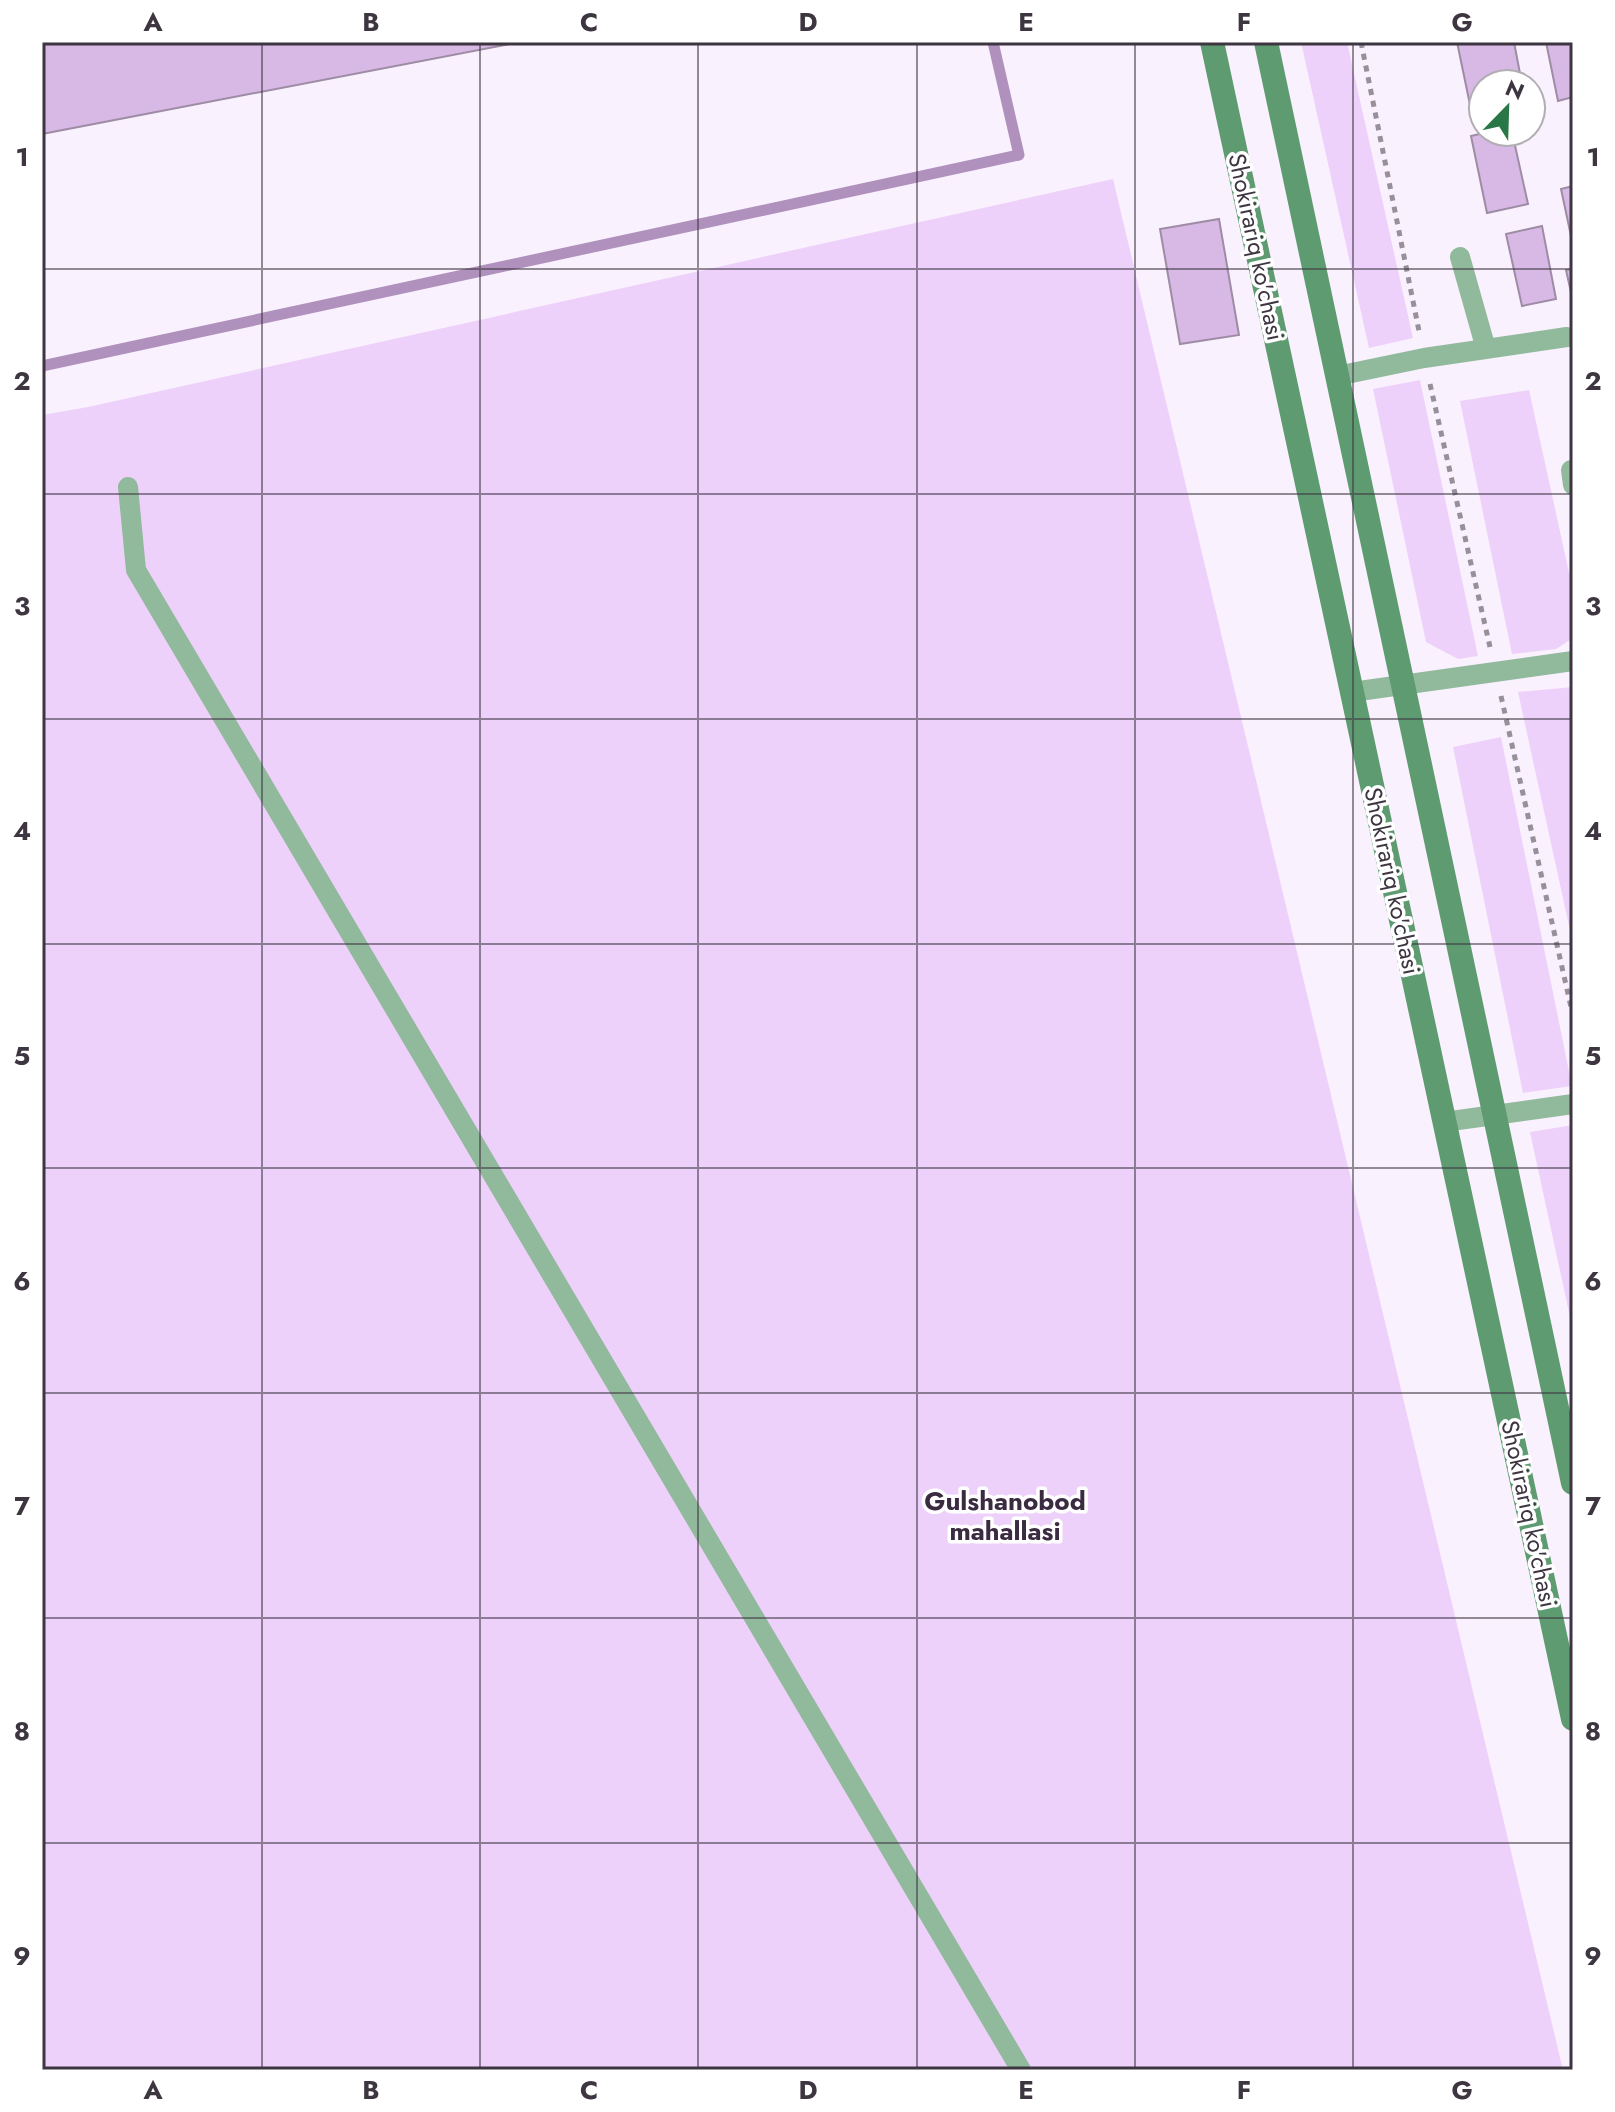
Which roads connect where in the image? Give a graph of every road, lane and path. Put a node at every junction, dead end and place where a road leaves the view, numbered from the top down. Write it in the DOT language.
graph roads {
  1 [pos="1212,42"];
  2 [pos="1266,42"];
  3 [pos="1361,42"];
  4 [pos="1460,257"];
  5 [pos="1567,337"];
  6 [pos="1486,349"];
  7 [pos="1424,358"];
  8 [pos="1337,376"];
  9 [pos="1573,470"];
  10 [pos="1573,485"];
  11 [pos="128,487"];
  12 [pos="1573,661"];
  13 [pos="1495,672"];
  14 [pos="1403,685"];
  15 [pos="1352,692"];
  16 [pos="1573,1016"];
  17 [pos="1573,1104"];
  18 [pos="1494,1114"];
  19 [pos="1444,1122"];
  20 [pos="1573,1483"];
  21 [pos="1573,1719"];
  22 [pos="1021,2070"];
  1 -- 15 [label="main road, Shokirariq ko'chasi"];
  2 -- 8 [label="main road, Shokirariq ko'chasi"];
  3 -- 7 [label="path"];
  4 -- 6 [label="lane"];
  5 -- 6 [label="lane"];
  6 -- 7 [label="lane"];
  7 -- 8 [label="lane"];
  7 -- 13 [label="path"];
  8 -- 14 [label="main road, Shokirariq ko'chasi"];
  9 -- 10 [label="lane"];
  11 -- 22 [label="lane"];
  12 -- 13 [label="lane"];
  13 -- 14 [label="lane"];
  13 -- 16 [label="path"];
  14 -- 15 [label="lane"];
  14 -- 18 [label="main road, Shokirariq ko'chasi"];
  15 -- 19 [label="main road, Shokirariq ko'chasi"];
  17 -- 18 [label="lane"];
  18 -- 19 [label="lane"];
  18 -- 20 [label="main road, Shokirariq ko'chasi"];
  19 -- 21 [label="main road, Shokirariq ko'chasi"];
}
